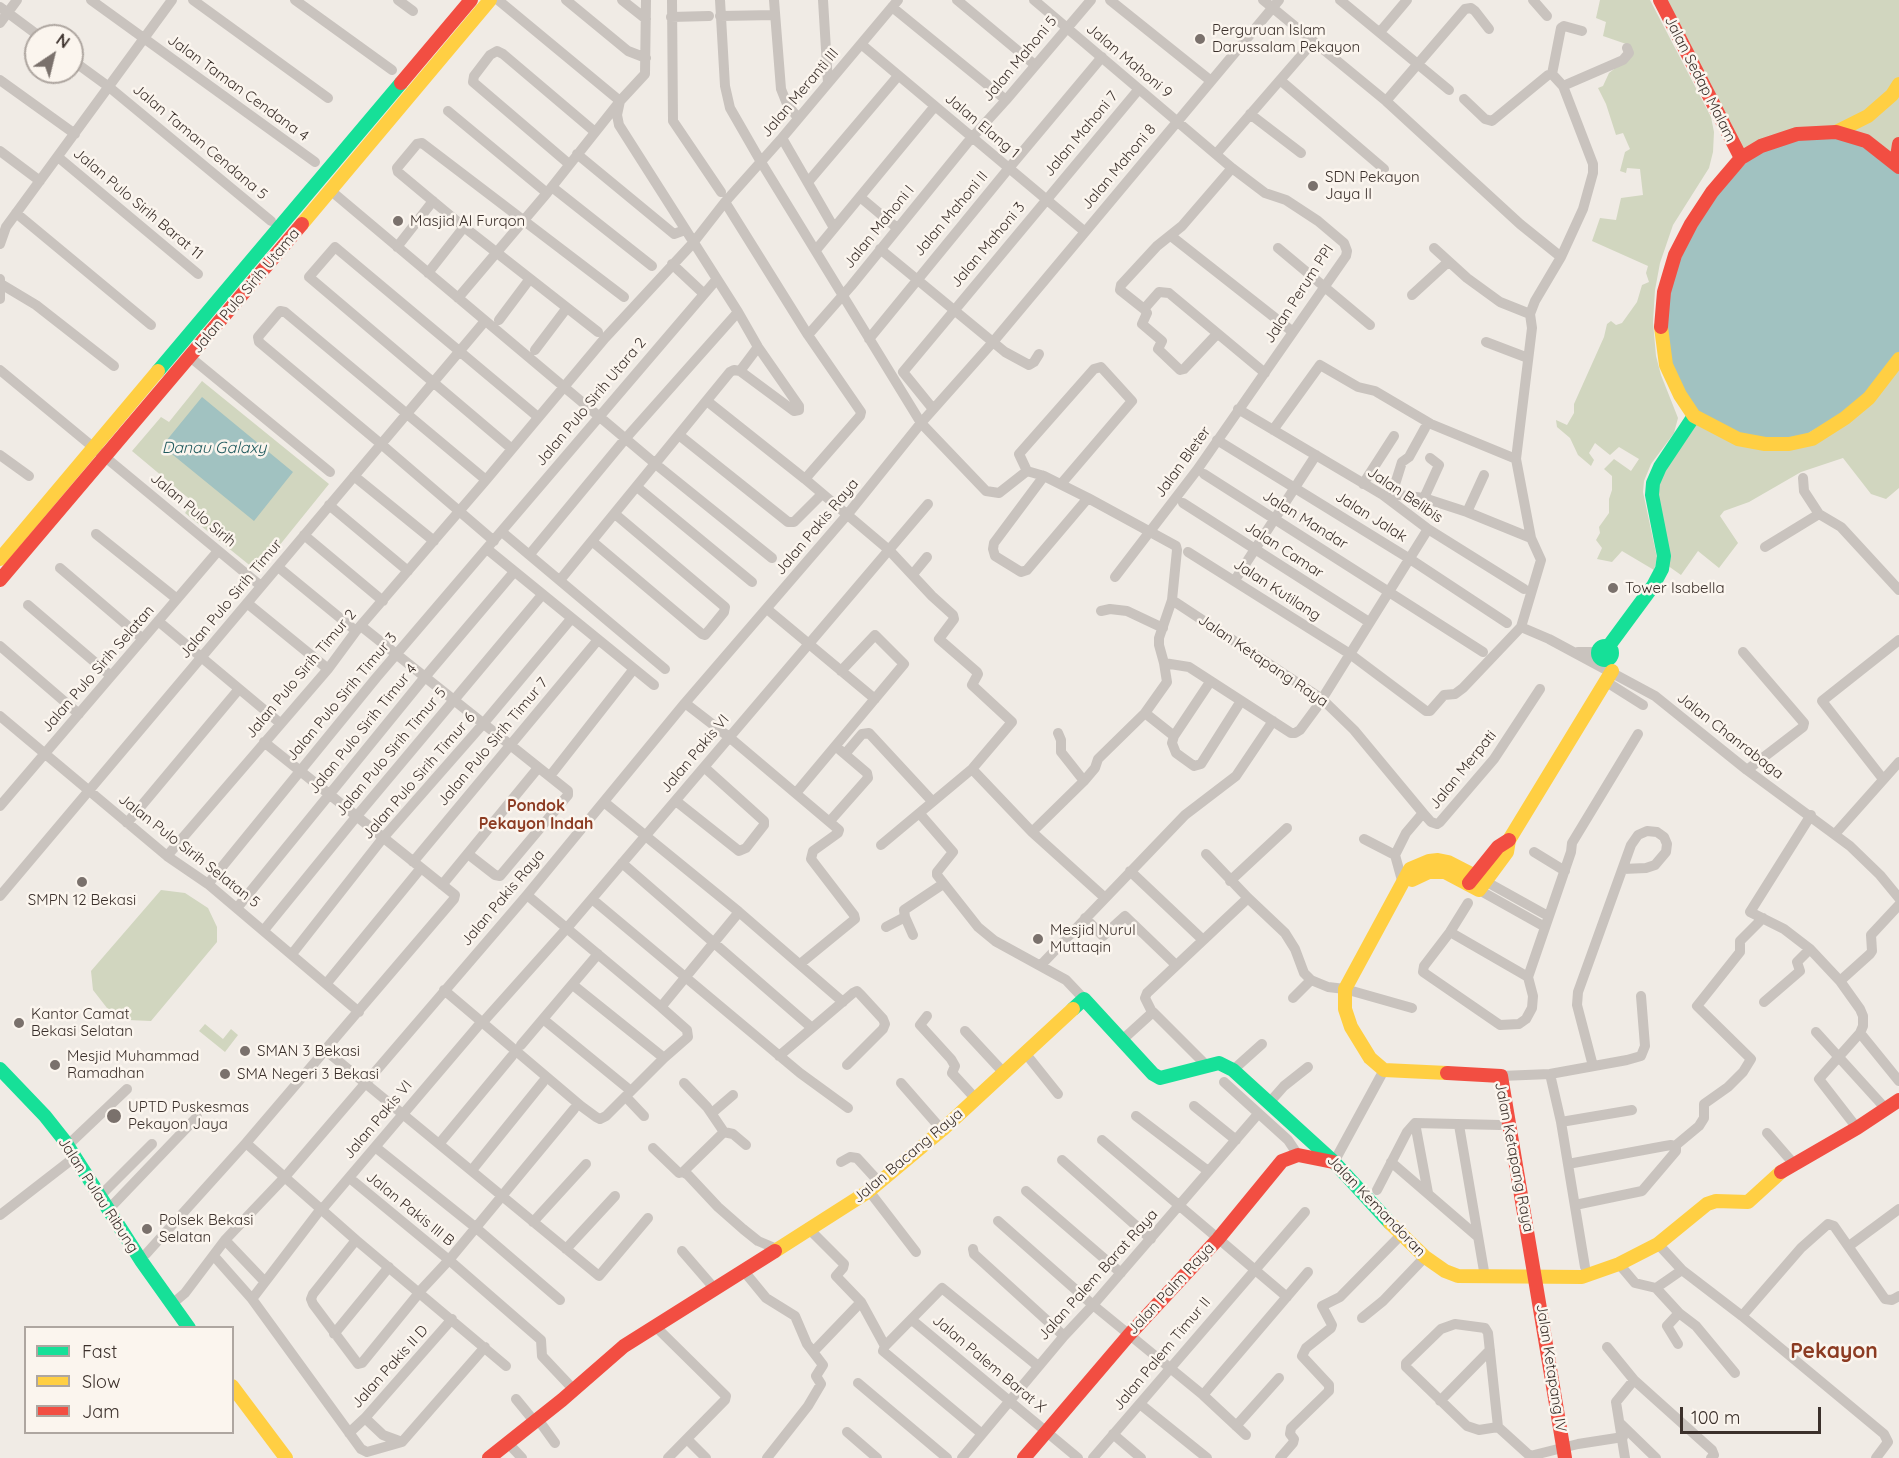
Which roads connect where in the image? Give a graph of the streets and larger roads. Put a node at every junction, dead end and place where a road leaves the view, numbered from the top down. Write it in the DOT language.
graph roads {
  1 [pos="17,0"];
  2 [pos="91,0"];
  3 [pos="172,0"];
  4 [pos="193,0"];
  5 [pos="296,0"];
  6 [pos="398,0"];
  7 [pos="471,0"];
  8 [pos="490,0"];
  9 [pos="498,0"];
  10 [pos="566,0"];
  11 [pos="622,0"];
  12 [pos="646,0"];
  13 [pos="672,0"];
  14 [pos="720,0"];
  15 [pos="774,0"];
  16 [pos="823,0"];
  17 [pos="957,0"];
  18 [pos="1034,0"];
  19 [pos="1091,0"];
  20 [pos="1110,0"];
  21 [pos="1263,0"];
  22 [pos="1407,0"];
  23 [pos="1533,0"];
  24 [pos="1660,0"];
  25 [pos="1343,1"];
  26 [pos="895,4"];
  27 [pos="1276,4"];
  28 [pos="4,10"];
  29 [pos="413,11"];
  30 [pos="775,15"];
  31 [pos="715,16"];
  32 [pos="1547,16"];
  33 [pos="671,17"];
  34 [pos="646,19"];
  35 [pos="463,21"];
  36 [pos="0,23"];
  37 [pos="24,25"];
  38 [pos="1067,27"];
  39 [pos="1490,29"];
  40 [pos="1582,31"];
  41 [pos="1380,32"];
  42 [pos="144,38"];
  43 [pos="1313,42"];
  44 [pos="861,44"];
  45 [pos="1627,48"];
  46 [pos="1102,57"];
  47 [pos="646,58"];
  48 [pos="1419,64"];
  49 [pos="1035,65"];
  50 [pos="84,69"];
  51 [pos="392,70"];
  52 [pos="1552,74"];
  53 [pos="898,76"];
  54 [pos="0,80"];
  55 [pos="1280,80"];
  56 [pos="1211,81"];
  57 [pos="828,83"];
  58 [pos="1899,84"];
  59 [pos="1563,86"];
  60 [pos="109,87"];
  61 [pos="1139,89"];
  62 [pos="1449,90"];
  63 [pos="328,98"];
  64 [pos="1464,99"];
  65 [pos="1006,100"];
  66 [pos="620,101"];
  67 [pos="1386,101"];
  68 [pos="935,106"];
  69 [pos="448,111"];
  70 [pos="1250,114"];
  71 [pos="798,118"];
  72 [pos="1177,122"];
  73 [pos="595,132"];
  74 [pos="1836,132"];
  75 [pos="75,134"];
  76 [pos="973,137"];
  77 [pos="782,138"];
  78 [pos="1899,144"];
  79 [pos="0,151"];
  80 [pos="1301,153"];
  81 [pos="577,154"];
  82 [pos="1216,154"];
  83 [pos="58,157"];
  84 [pos="1741,158"];
  85 [pos="315,162"];
  86 [pos="760,162"];
  87 [pos="569,164"];
  88 [pos="1897,165"];
  89 [pos="1009,168"];
  90 [pos="1232,168"];
  91 [pos="1384,169"];
  92 [pos="40,181"];
  93 [pos="808,182"];
  94 [pos="330,190"];
  95 [pos="549,190"];
  96 [pos="723,197"];
  97 [pos="860,197"];
  98 [pos="1046,199"];
  99 [pos="433,201"];
  100 [pos="16,213"];
  101 [pos="524,220"];
  102 [pos="271,221"];
  103 [pos="3,225"];
  104 [pos="464,227"];
  105 [pos="834,228"];
  106 [pos="897,228"];
  107 [pos="685,230"];
  108 [pos="1084,231"];
  109 [pos="1171,236"];
  110 [pos="693,243"];
  111 [pos="0,244"];
  112 [pos="397,247"];
  113 [pos="1278,248"];
  114 [pos="1434,248"];
  115 [pos="880,249"];
  116 [pos="816,250"];
  117 [pos="495,252"];
  118 [pos="1561,257"];
  119 [pos="1448,262"];
  120 [pos="672,264"];
  121 [pos="652,266"];
  122 [pos="428,273"];
  123 [pos="198,274"];
  124 [pos="717,279"];
  125 [pos="917,279"];
  126 [pos="529,280"];
  127 [pos="1,282"];
  128 [pos="1325,286"];
  129 [pos="703,293"];
  130 [pos="843,294"];
  131 [pos="1412,295"];
  132 [pos="624,297"];
  133 [pos="458,298"];
  134 [pos="0,299"];
  135 [pos="566,309"];
  136 [pos="1144,309"];
  137 [pos="954,310"];
  138 [pos="738,312"];
  139 [pos="1530,314"];
  140 [pos="499,320"];
  141 [pos="485,321"];
  142 [pos="151,325"];
  143 [pos="1370,325"];
  144 [pos="598,332"];
  145 [pos="1293,332"];
  146 [pos="1216,334"];
  147 [pos="808,335"];
  148 [pos="869,339"];
  149 [pos="993,342"];
  150 [pos="1486,342"];
  151 [pos="758,347"];
  152 [pos="535,350"];
  153 [pos="459,351"];
  154 [pos="1039,354"];
  155 [pos="190,357"];
  156 [pos="1528,358"];
  157 [pos="1899,358"];
  158 [pos="114,366"];
  159 [pos="0,370"];
  160 [pos="740,371"];
  161 [pos="1265,374"];
  162 [pos="432,383"];
  163 [pos="563,387"];
  164 [pos="706,401"];
  165 [pos="1238,409"];
  166 [pos="933,410"];
  167 [pos="407,413"];
  168 [pos="598,415"];
  169 [pos="1694,416"];
  170 [pos="538,417"];
  171 [pos="921,423"];
  172 [pos="1425,428"];
  173 [pos="1274,430"];
  174 [pos="679,435"];
  175 [pos="1394,436"];
  176 [pos="626,438"];
  177 [pos="1218,440"];
  178 [pos="381,444"];
  179 [pos="512,449"];
  180 [pos="100,453"];
  181 [pos="0,455"];
  182 [pos="1316,455"];
  183 [pos="1430,458"];
  184 [pos="1516,459"];
  185 [pos="655,464"];
  186 [pos="1027,471"];
  187 [pos="330,472"];
  188 [pos="1204,474"];
  189 [pos="1484,475"];
  190 [pos="29,476"];
  191 [pos="354,476"];
  192 [pos="1044,476"];
  193 [pos="1803,478"];
  194 [pos="805,479"];
  195 [pos="486,480"];
  196 [pos="1060,484"];
  197 [pos="1363,484"];
  198 [pos="637,487"];
  199 [pos="1295,488"];
  200 [pos="822,494"];
  201 [pos="1388,494"];
  202 [pos="1088,498"];
  203 [pos="1424,498"];
  204 [pos="1184,502"];
  205 [pos="928,504"];
  206 [pos="329,505"];
  207 [pos="460,511"];
  208 [pos="1467,513"];
  209 [pos="615,514"];
  210 [pos="1819,514"];
  211 [pos="848,515"];
  212 [pos="1275,519"];
  213 [pos="1428,529"];
  214 [pos="1150,531"];
  215 [pos="502,532"];
  216 [pos="96,534"];
  217 [pos="304,535"];
  218 [pos="1531,537"];
  219 [pos="435,541"];
  220 [pos="592,542"];
  221 [pos="490,545"];
  222 [pos="1765,547"];
  223 [pos="1255,549"];
  224 [pos="889,550"];
  225 [pos="218,551"];
  226 [pos="1183,551"];
  227 [pos="530,554"];
  228 [pos="927,557"];
  229 [pos="772,558"];
  230 [pos="1410,559"];
  231 [pos="0,560"];
  232 [pos="278,567"];
  233 [pos="60,568"];
  234 [pos="408,571"];
  235 [pos="514,572"];
  236 [pos="913,574"];
  237 [pos="1115,577"];
  238 [pos="0,580"];
  239 [pos="560,580"];
  240 [pos="1235,580"];
  241 [pos="752,582"];
  242 [pos="261,586"];
  243 [pos="1524,589"];
  244 [pos="1899,590"];
  245 [pos="1389,591"];
  246 [pos="542,595"];
  247 [pos="177,599"];
  248 [pos="1172,600"];
  249 [pos="383,601"];
  250 [pos="247,603"];
  251 [pos="28,605"];
  252 [pos="767,609"];
  253 [pos="1101,611"];
  254 [pos="571,620"];
  255 [pos="158,621"];
  256 [pos="1369,622"];
  257 [pos="1507,623"];
  258 [pos="1521,627"];
  259 [pos="359,628"];
  260 [pos="1163,628"];
  261 [pos="143,639"];
  262 [pos="1899,640"];
  263 [pos="597,641"];
  264 [pos="809,645"];
  265 [pos="0,646"];
  266 [pos="1483,652"];
  267 [pos="1575,652"];
  268 [pos="1743,652"];
  269 [pos="397,654"];
  270 [pos="1350,654"];
  271 [pos="201,657"];
  272 [pos="1606,662"];
  273 [pos="1164,663"];
  274 [pos="327,669"];
  275 [pos="665,669"];
  276 [pos="633,670"];
  277 [pos="841,671"];
  278 [pos="111,676"];
  279 [pos="425,676"];
  280 [pos="1210,682"];
  281 [pos="654,685"];
  282 [pos="239,689"];
  283 [pos="1540,689"];
  284 [pos="454,699"];
  285 [pos="875,699"];
  286 [pos="1241,701"];
  287 [pos="685,703"];
  288 [pos="1320,703"];
  289 [pos="1643,705"];
  290 [pos="1145,713"];
  291 [pos="79,714"];
  292 [pos="0,716"];
  293 [pos="1273,721"];
  294 [pos="280,723"];
  295 [pos="483,724"];
  296 [pos="1058,733"];
  297 [pos="1638,734"];
  298 [pos="1174,736"];
  299 [pos="729,737"];
  300 [pos="264,742"];
  301 [pos="510,746"];
  302 [pos="834,746"];
  303 [pos="45,753"];
  304 [pos="845,753"];
  305 [pos="1899,762"];
  306 [pos="704,767"];
  307 [pos="538,768"];
  308 [pos="972,769"];
  309 [pos="1747,770"];
  310 [pos="300,771"];
  311 [pos="550,776"];
  312 [pos="1883,779"];
  313 [pos="1084,781"];
  314 [pos="0,786"];
  315 [pos="89,790"];
  316 [pos="796,793"];
  317 [pos="10,794"];
  318 [pos="328,795"];
  319 [pos="676,801"];
  320 [pos="932,801"];
  321 [pos="604,802"];
  322 [pos="0,806"];
  323 [pos="1423,813"];
  324 [pos="920,814"];
  325 [pos="1811,815"];
  326 [pos="356,817"];
  327 [pos="830,821"];
  328 [pos="127,823"];
  329 [pos="1287,828"];
  330 [pos="1032,832"];
  331 [pos="645,834"];
  332 [pos="1835,834"];
  333 [pos="383,838"];
  334 [pos="1364,839"];
  335 [pos="1572,843"];
  336 [pos="881,845"];
  337 [pos="1534,852"];
  338 [pos="468,854"];
  339 [pos="1206,854"];
  340 [pos="1395,855"];
  341 [pos="167,856"];
  342 [pos="622,863"];
  343 [pos="1553,864"];
  344 [pos="417,865"];
  345 [pos="1623,869"];
  346 [pos="1130,871"];
  347 [pos="1565,871"];
  348 [pos="1230,881"];
  349 [pos="1477,882"];
  350 [pos="208,884"];
  351 [pos="943,884"];
  352 [pos="442,885"];
  353 [pos="1403,885"];
  354 [pos="527,895"];
  355 [pos="0,896"];
  356 [pos="1104,897"];
  357 [pos="592,898"];
  358 [pos="1248,898"];
  359 [pos="1899,898"];
  360 [pos="1468,903"];
  361 [pos="1899,905"];
  362 [pos="237,908"];
  363 [pos="739,912"];
  364 [pos="904,917"];
  365 [pos="1085,918"];
  366 [pos="1763,918"];
  367 [pos="1546,922"];
  368 [pos="886,927"];
  369 [pos="567,928"];
  370 [pos="264,930"];
  371 [pos="1450,932"];
  372 [pos="913,935"];
  373 [pos="1203,940"];
  374 [pos="713,944"];
  375 [pos="1810,949"];
  376 [pos="292,954"];
  377 [pos="598,954"];
  378 [pos="800,964"];
  379 [pos="1176,965"];
  380 [pos="1040,966"];
  381 [pos="686,977"];
  382 [pos="1528,977"];
  383 [pos="1311,980"];
  384 [pos="1840,981"];
  385 [pos="326,984"];
  386 [pos="573,985"];
  387 [pos="1345,989"];
  388 [pos="444,990"];
  389 [pos="1641,996"];
  390 [pos="1293,998"];
  391 [pos="1084,999"];
  392 [pos="843,1002"];
  393 [pos="1764,1002"];
  394 [pos="661,1007"];
  395 [pos="1412,1008"];
  396 [pos="359,1012"];
  397 [pos="1152,1012"];
  398 [pos="927,1016"];
  399 [pos="543,1019"];
  400 [pos="480,1024"];
  401 [pos="812,1028"];
  402 [pos="965,1031"];
  403 [pos="1816,1032"];
  404 [pos="1860,1033"];
  405 [pos="1121,1041"];
  406 [pos="1262,1044"];
  407 [pos="521,1045"];
  408 [pos="322,1054"];
  409 [pos="1026,1054"];
  410 [pos="512,1056"];
  411 [pos="779,1056"];
  412 [pos="1839,1056"];
  413 [pos="664,1058"];
  414 [pos="847,1065"];
  415 [pos="1207,1066"];
  416 [pos="1593,1066"];
  417 [pos="1308,1067"];
  418 [pos="0,1069"];
  419 [pos="1233,1070"];
  420 [pos="1383,1070"];
  421 [pos="1004,1073"];
  422 [pos="1550,1074"];
  423 [pos="1501,1076"];
  424 [pos="1899,1081"];
  425 [pos="365,1082"];
  426 [pos="543,1082"];
  427 [pos="1224,1082"];
  428 [pos="684,1083"];
  429 [pos="901,1083"];
  430 [pos="127,1089"];
  431 [pos="628,1094"];
  432 [pos="1058,1094"];
  433 [pos="733,1095"];
  434 [pos="975,1098"];
  435 [pos="1899,1100"];
  436 [pos="1269,1103"];
  437 [pos="1194,1106"];
  438 [pos="848,1108"];
  439 [pos="1885,1108"];
  440 [pos="574,1109"];
  441 [pos="1632,1110"];
  442 [pos="712,1113"];
  443 [pos="402,1114"];
  444 [pos="1258,1114"];
  445 [pos="644,1116"];
  446 [pos="1136,1116"];
  447 [pos="197,1117"];
  448 [pos="1561,1122"];
  449 [pos="1415,1123"];
  450 [pos="1459,1125"];
  451 [pos="1500,1125"];
  452 [pos="1857,1128"];
  453 [pos="942,1130"];
  454 [pos="724,1132"];
  455 [pos="1767,1133"];
  456 [pos="1102,1140"];
  457 [pos="1236,1140"];
  458 [pos="246,1143"];
  459 [pos="152,1144"];
  460 [pos="439,1144"];
  461 [pos="746,1145"];
  462 [pos="1675,1146"];
  463 [pos="653,1149"];
  464 [pos="380,1150"];
  465 [pos="71,1151"];
  466 [pos="1298,1155"];
  467 [pos="1062,1160"];
  468 [pos="841,1162"];
  469 [pos="1334,1162"];
  470 [pos="1391,1162"];
  471 [pos="585,1164"];
  472 [pos="1568,1164"];
  473 [pos="1794,1164"];
  474 [pos="472,1170"];
  475 [pos="1208,1171"];
  476 [pos="683,1172"];
  477 [pos="284,1178"];
  478 [pos="352,1180"];
  479 [pos="874,1187"];
  480 [pos="1377,1190"];
  481 [pos="1026,1191"];
  482 [pos="1428,1192"];
  483 [pos="502,1195"];
  484 [pos="615,1196"];
  485 [pos="99,1197"];
  486 [pos="1575,1205"];
  487 [pos="1179,1206"];
  488 [pos="322,1209"];
  489 [pos="1899,1209"];
  490 [pos="108,1210"];
  491 [pos="1305,1212"];
  492 [pos="0,1215"];
  493 [pos="648,1218"];
  494 [pos="998,1221"];
  495 [pos="533,1222"];
  496 [pos="475,1227"];
  497 [pos="808,1228"];
  498 [pos="1401,1235"];
  499 [pos="1478,1237"];
  500 [pos="1151,1239"];
  501 [pos="1218,1239"];
  502 [pos="225,1240"];
  503 [pos="356,1240"];
  504 [pos="1658,1244"];
  505 [pos="1849,1246"];
  506 [pos="566,1249"];
  507 [pos="777,1249"];
  508 [pos="973,1249"];
  509 [pos="682,1251"];
  510 [pos="916,1252"];
  511 [pos="146,1254"];
  512 [pos="214,1256"];
  513 [pos="1425,1257"];
  514 [pos="449,1260"];
  515 [pos="1619,1264"];
  516 [pos="389,1267"];
  517 [pos="1585,1267"];
  518 [pos="743,1270"];
  519 [pos="1254,1270"];
  520 [pos="1682,1270"];
  521 [pos="1308,1272"];
  522 [pos="1121,1273"];
  523 [pos="1485,1277"];
  524 [pos="1536,1278"];
  525 [pos="265,1282"];
  526 [pos="714,1288"];
  527 [pos="1656,1288"];
  528 [pos="421,1291"];
  529 [pos="1899,1296"];
  530 [pos="1287,1298"];
  531 [pos="252,1299"];
  532 [pos="560,1300"];
  533 [pos="861,1302"];
  534 [pos="172,1304"];
  535 [pos="1094,1305"];
  536 [pos="1678,1313"];
  537 [pos="1743,1316"];
  538 [pos="1362,1318"];
  539 [pos="452,1319"];
  540 [pos="912,1320"];
  541 [pos="188,1326"];
  542 [pos="655,1326"];
  543 [pos="334,1334"];
  544 [pos="1129,1335"];
  545 [pos="1064,1336"];
  546 [pos="1678,1344"];
  547 [pos="885,1346"];
  548 [pos="485,1347"];
  549 [pos="1607,1347"];
  550 [pos="1490,1350"];
  551 [pos="813,1352"];
  552 [pos="506,1366"];
  553 [pos="1038,1366"];
  554 [pos="1169,1368"];
  555 [pos="1736,1373"];
  556 [pos="1279,1378"];
  557 [pos="1634,1380"];
  558 [pos="858,1383"];
  559 [pos="234,1389"];
  560 [pos="574,1390"];
  561 [pos="1203,1395"];
  562 [pos="516,1399"];
  563 [pos="1008,1401"];
  564 [pos="1440,1401"];
  565 [pos="1140,1404"];
  566 [pos="365,1418"];
  567 [pos="535,1420"];
  568 [pos="1621,1424"];
  569 [pos="1236,1426"];
  570 [pos="1498,1427"];
  571 [pos="847,1432"];
  572 [pos="1045,1432"];
  573 [pos="349,1433"];
  574 [pos="982,1434"];
  575 [pos="1113,1434"];
  576 [pos="1246,1435"];
  577 [pos="1623,1437"];
  578 [pos="687,1439"];
  579 [pos="402,1442"];
  580 [pos="507,1442"];
  581 [pos="555,1443"];
  582 [pos="1564,1453"];
  583 [pos="1531,1457"];
  584 [pos="286,1458"];
  585 [pos="489,1458"];
  586 [pos="522,1458"];
  587 [pos="668,1458"];
  588 [pos="706,1458"];
  589 [pos="767,1458"];
  590 [pos="877,1458"];
  591 [pos="947,1458"];
  592 [pos="962,1458"];
  593 [pos="1024,1458"];
  594 [pos="1078,1458"];
  595 [pos="1093,1458"];
  596 [pos="1141,1458"];
  597 [pos="1207,1458"];
  598 [pos="1280,1458"];
  599 [pos="1625,1458"];
  600 [pos="1656,1458"];
  601 [pos="1711,1458"];
  602 [pos="1876,1458"];
  1 -- 28 [label="street"];
  2 -- 42 [label="street, Jalan Taman Cendana 4"];
  3 -- 42 [label="street"];
  4 -- 63 [label="street"];
  5 -- 51 [label="street"];
  6 -- 29 [label="street"];
  7 -- 35 [label="street, Jalan Pulo Sirih Utama"];
  8 -- 35 [label="street, Jalan Pulo Sirih Utama"];
  9 -- 66 [label="street"];
  10 -- 47 [label="street"];
  11 -- 34 [label="street"];
  12 -- 34 [label="street"];
  13 -- 33 [label="street"];
  14 -- 31 [label="street"];
  15 -- 30 [label="street"];
  16 -- 57 [label="street"];
  17 -- 49 [label="street"];
  18 -- 38 [label="street, Jalan Mahoni 9"];
  19 -- 38 [label="street, Jalan Mahoni 5"];
  20 -- 56 [label="street"];
  21 -- 27 [label="street"];
  22 -- 41 [label="street"];
  23 -- 32 [label="street"];
  24 -- 84 [label="street, Jalan Sedap Malam"];
  25 -- 41 [label="street"];
  26 -- 44 [label="street, Jalan Meranti III"];
  26 -- 65 [label="street"];
  27 -- 43 [label="street"];
  27 -- 56 [label="street, Jalan Mahoni 8"];
  28 -- 36 [label="street"];
  28 -- 37 [label="street"];
  30 -- 31 [label="street"];
  30 -- 71 [label="street"];
  31 -- 33 [label="street"];
  31 -- 86 [label="street"];
  33 -- 96 [label="street"];
  34 -- 47 [label="street"];
  35 -- 94 [label="street, Jalan Pulo Sirih Utama"];
  35 -- 180 [label="street, Jalan Pulo Sirih Utama"];
  38 -- 46 [label="street, Jalan Mahoni 9"];
  38 -- 49 [label="street, Jalan Mahoni 5"];
  39 -- 48 [label="street"];
  40 -- 52 [label="street"];
  41 -- 48 [label="street"];
  42 -- 60 [label="street"];
  42 -- 85 [label="street, Jalan Taman Cendana 4"];
  43 -- 55 [label="street"];
  43 -- 67 [label="street"];
  44 -- 53 [label="street, Jalan Elang 1"];
  44 -- 57 [label="street, Jalan Meranti III"];
  45 -- 59 [label="street"];
  46 -- 61 [label="street, Jalan Mahoni 9"];
  46 -- 89 [label="street, Jalan Mahoni II"];
  47 -- 66 [label="street"];
  48 -- 62 [label="street"];
  48 -- 67 [label="street"];
  49 -- 65 [label="street, Jalan Mahoni 5"];
  50 -- 60 [label="street, Jalan Taman Cendana 5"];
  52 -- 59 [label="street"];
  52 -- 64 [label="street"];
  53 -- 68 [label="street, Jalan Elang 1"];
  53 -- 93 [label="street"];
  54 -- 75 [label="street"];
  55 -- 70 [label="street"];
  55 -- 91 [label="street"];
  56 -- 72 [label="street, Jalan Mahoni 8"];
  57 -- 71 [label="street, Jalan Meranti III"];
  58 -- 74 [label="street"];
  59 -- 118 [label="street"];
  60 -- 75 [label="street"];
  60 -- 102 [label="street, Jalan Taman Cendana 5"];
  61 -- 72 [label="street, Jalan Mahoni 9"];
  61 -- 98 [label="street, Jalan Mahoni 7"];
  65 -- 76 [label="street, Jalan Mahoni 5"];
  66 -- 73 [label="street"];
  66 -- 107 [label="street"];
  67 -- 118 [label="street"];
  68 -- 76 [label="street, Jalan Elang 1"];
  68 -- 97 [label="street"];
  69 -- 95 [label="street"];
  70 -- 80 [label="street"];
  70 -- 82 [label="street"];
  71 -- 77 [label="street, Jalan Meranti III"];
  72 -- 82 [label="street, Jalan Mahoni 9"];
  72 -- 108 [label="street, Jalan Mahoni 8"];
  73 -- 81 [label="street"];
  73 -- 87 [label="street"];
  74 -- 84 [label="street"];
  74 -- 88 [label="street"];
  75 -- 83 [label="street"];
  76 -- 89 [label="street, Jalan Elang 1"];
  76 -- 106 [label="street, Jalan Mahoni I"];
  77 -- 86 [label="street, Jalan Meranti III"];
  77 -- 93 [label="street"];
  78 -- 88 [label="street"];
  79 -- 92 [label="street"];
  81 -- 87 [label="street"];
  81 -- 107 [label="street"];
  82 -- 90 [label="street, Jalan Perum PPI"];
  83 -- 92 [label="street"];
  83 -- 123 [label="street, Jalan Pulo Sirih Barat 11"];
  84 -- 169 [label="street"];
  86 -- 96 [label="street, Jalan Meranti III"];
  86 -- 116 [label="street"];
  87 -- 95 [label="street"];
  89 -- 98 [label="street, Jalan Elang 1"];
  89 -- 125 [label="street, Jalan Mahoni II"];
  90 -- 109 [label="street"];
  90 -- 128 [label="street, Jalan Perum PPI"];
  92 -- 100 [label="street"];
  93 -- 105 [label="street"];
  94 -- 112 [label="street"];
  94 -- 155 [label="street, Jalan Pulo Sirih Utama"];
  95 -- 101 [label="street"];
  95 -- 121 [label="street"];
  96 -- 110 [label="street, Jalan Meranti III"];
  96 -- 147 [label="street"];
  97 -- 105 [label="street"];
  97 -- 106 [label="street"];
  98 -- 108 [label="street, Jalan Elang 1"];
  98 -- 137 [label="street, Jalan Mahoni 3"];
  99 -- 101 [label="street"];
  99 -- 104 [label="street"];
  99 -- 112 [label="street"];
  100 -- 103 [label="street"];
  100 -- 142 [label="street"];
  101 -- 117 [label="street"];
  101 -- 132 [label="street"];
  103 -- 111 [label="street"];
  104 -- 117 [label="street"];
  104 -- 122 [label="street"];
  105 -- 116 [label="street"];
  106 -- 115 [label="street, Jalan Mahoni I"];
  107 -- 110 [label="street"];
  108 -- 149 [label="street, Jalan Mahoni 8"];
  109 -- 136 [label="street"];
  109 -- 145 [label="street"];
  110 -- 120 [label="street, Jalan Meranti III"];
  110 -- 124 [label="street"];
  112 -- 122 [label="street"];
  113 -- 128 [label="street"];
  114 -- 119 [label="street"];
  115 -- 125 [label="street"];
  115 -- 130 [label="street, Jalan Mahoni I"];
  116 -- 130 [label="street"];
  117 -- 126 [label="street"];
  117 -- 133 [label="street"];
  118 -- 139 [label="street"];
  119 -- 131 [label="street"];
  119 -- 139 [label="street"];
  120 -- 129 [label="street"];
  120 -- 163 [label="street, Jalan Meranti III"];
  122 -- 133 [label="street"];
  124 -- 129 [label="street, Jalan Pulo Sirih Utara 2"];
  124 -- 138 [label="street"];
  125 -- 137 [label="street"];
  125 -- 148 [label="street, Jalan Mahoni II"];
  126 -- 135 [label="street"];
  126 -- 140 [label="street"];
  127 -- 134 [label="street"];
  127 -- 158 [label="street"];
  128 -- 143 [label="street"];
  128 -- 145 [label="street, Jalan Perum PPI"];
  129 -- 168 [label="street, Jalan Pulo Sirih Utara 2"];
  130 -- 147 [label="street, Jalan Mahoni I"];
  130 -- 148 [label="street"];
  133 -- 141 [label="street"];
  135 -- 144 [label="street"];
  135 -- 152 [label="street"];
  136 -- 146 [label="street"];
  136 -- 146 [label="street"];
  137 -- 149 [label="street"];
  137 -- 166 [label="street, Jalan Mahoni 3"];
  138 -- 151 [label="street"];
  138 -- 176 [label="street"];
  139 -- 156 [label="street"];
  141 -- 153 [label="street, Jalan Pulo Sirih Timur"];
  141 -- 163 [label="street"];
  145 -- 161 [label="street, Jalan Perum PPI"];
  146 -- 161 [label="street"];
  147 -- 194 [label="street"];
  148 -- 171 [label="street"];
  149 -- 154 [label="street"];
  149 -- 166 [label="street, Jalan Pakis Raya"];
  150 -- 156 [label="street"];
  151 -- 160 [label="street"];
  151 -- 160 [label="street"];
  153 -- 162 [label="street, Jalan Pulo Sirih Timur"];
  153 -- 162 [label="street"];
  153 -- 170 [label="street"];
  155 -- 180 [label="street, Jalan Pulo Sirih Utama"];
  155 -- 187 [label="street"];
  156 -- 184 [label="street"];
  157 -- 169 [label="street"];
  159 -- 180 [label="street, Jalan Pulo Sirih"];
  160 -- 164 [label="street"];
  161 -- 165 [label="street, Jalan Perum PPI"];
  162 -- 167 [label="street, Jalan Pulo Sirih Timur"];
  162 -- 179 [label="street"];
  163 -- 168 [label="street"];
  163 -- 170 [label="street, Jalan Pulo Sirih Timur 2"];
  164 -- 174 [label="street"];
  164 -- 194 [label="street"];
  165 -- 173 [label="street, Jalan Belibis"];
  165 -- 177 [label="street, Jalan Bleter"];
  166 -- 171 [label="street, Jalan Pakis Raya"];
  167 -- 178 [label="street, Jalan Pulo Sirih Timur"];
  167 -- 178 [label="street"];
  167 -- 195 [label="street"];
  168 -- 176 [label="street"];
  168 -- 215 [label="street, Jalan Pulo Sirih Utara 2"];
  169 -- 272 [label="street"];
  170 -- 179 [label="street, Jalan Pulo Sirih Timur 2"];
  171 -- 186 [label="street"];
  171 -- 211 [label="street, Jalan Pakis Raya"];
  172 -- 201 [label="street"];
  173 -- 182 [label="street, Jalan Belibis"];
  173 -- 184 [label="street"];
  174 -- 185 [label="street"];
  174 -- 200 [label="street"];
  175 -- 197 [label="street"];
  176 -- 185 [label="street"];
  176 -- 227 [label="street"];
  177 -- 199 [label="street, Jalan Jalak"];
  177 -- 214 [label="street, Jalan Bleter"];
  178 -- 191 [label="street, Jalan Pulo Sirih Timur"];
  178 -- 207 [label="street"];
  179 -- 195 [label="street, Jalan Pulo Sirih Timur 2"];
  180 -- 225 [label="street, Jalan Pulo Sirih"];
  180 -- 231 [label="street, Jalan Pulo Sirih Utama"];
  180 -- 238 [label="street, Jalan Pulo Sirih Utama"];
  181 -- 190 [label="street"];
  182 -- 197 [label="street, Jalan Belibis"];
  182 -- 199 [label="street"];
  183 -- 203 [label="street"];
  184 -- 218 [label="street"];
  185 -- 198 [label="street"];
  185 -- 229 [label="street"];
  186 -- 192 [label="street"];
  186 -- 196 [label="street"];
  188 -- 212 [label="street, Jalan Mandar"];
  189 -- 208 [label="street"];
  191 -- 206 [label="street, Jalan Pulo Sirih Timur"];
  191 -- 219 [label="street"];
  192 -- 196 [label="street"];
  192 -- 202 [label="street"];
  193 -- 210 [label="street"];
  194 -- 200 [label="street"];
  195 -- 207 [label="street, Jalan Pulo Sirih Timur 2"];
  196 -- 202 [label="street, Jalan Kutilang"];
  197 -- 201 [label="street, Jalan Belibis"];
  198 -- 209 [label="street"];
  198 -- 241 [label="street"];
  199 -- 212 [label="street"];
  199 -- 230 [label="street, Jalan Jalak"];
  200 -- 211 [label="street"];
  201 -- 203 [label="street"];
  201 -- 213 [label="street, Jalan Belibis"];
  202 -- 214 [label="street, Jalan Kutilang"];
  203 -- 208 [label="street"];
  204 -- 223 [label="street, Jalan Camar"];
  205 -- 224 [label="street, Jalan Pakis VI"];
  206 -- 217 [label="street, Jalan Pulo Sirih Timur"];
  206 -- 234 [label="street"];
  207 -- 219 [label="street, Jalan Pulo Sirih Timur 2"];
  207 -- 221 [label="street"];
  208 -- 218 [label="street"];
  209 -- 220 [label="street"];
  209 -- 220 [label="street"];
  210 -- 222 [label="street"];
  210 -- 244 [label="street"];
  211 -- 224 [label="street"];
  211 -- 252 [label="street, Jalan Pakis Raya"];
  212 -- 223 [label="street"];
  212 -- 245 [label="street, Jalan Mandar"];
  213 -- 230 [label="street"];
  213 -- 243 [label="street, Jalan Belibis"];
  214 -- 226 [label="street, Jalan Kutilang"];
  214 -- 237 [label="street, Jalan Bleter"];
  215 -- 221 [label="street, Jalan Pulo Sirih Timur 3"];
  215 -- 227 [label="street"];
  216 -- 247 [label="street"];
  217 -- 232 [label="street, Jalan Pulo Sirih Timur"];
  217 -- 249 [label="street"];
  218 -- 258 [label="street"];
  219 -- 234 [label="street, Jalan Pulo Sirih Timur 2"];
  220 -- 239 [label="street"];
  221 -- 235 [label="street"];
  221 -- 269 [label="street, Jalan Pulo Sirih Timur 3"];
  223 -- 240 [label="street"];
  223 -- 256 [label="street, Jalan Camar"];
  224 -- 236 [label="street"];
  224 -- 264 [label="street, Jalan Pakis VI"];
  225 -- 242 [label="street, Jalan Pulo Sirih"];
  225 -- 247 [label="street, Jalan Pulo Sirih Selatan"];
  226 -- 240 [label="street, Jalan Kutilang"];
  226 -- 248 [label="street"];
  227 -- 239 [label="street"];
  228 -- 236 [label="street"];
  230 -- 245 [label="street"];
  230 -- 257 [label="street, Jalan Jalak"];
  232 -- 242 [label="street, Jalan Pulo Sirih Timur"];
  232 -- 259 [label="street"];
  233 -- 261 [label="street"];
  234 -- 249 [label="street, Jalan Pulo Sirih Timur 2"];
  235 -- 246 [label="street"];
  235 -- 279 [label="street, Jalan Pulo Sirih Timur 4"];
  236 -- 308 [label="street"];
  239 -- 275 [label="street"];
  240 -- 270 [label="street, Jalan Kutilang"];
  242 -- 250 [label="street, Jalan Pulo Sirih Timur"];
  245 -- 256 [label="street"];
  245 -- 266 [label="street, Jalan Mandar"];
  246 -- 254 [label="street"];
  246 -- 284 [label="street, Jalan Pulo Sirih Timur 5"];
  247 -- 255 [label="street, Jalan Pulo Sirih Selatan"];
  248 -- 260 [label="street"];
  248 -- 288 [label="street, Jalan Ketapang Raya"];
  249 -- 259 [label="street, Jalan Pulo Sirih Timur 2"];
  250 -- 271 [label="street, Jalan Pulo Sirih Timur"];
  250 -- 274 [label="street"];
  251 -- 278 [label="street"];
  252 -- 264 [label="street"];
  252 -- 287 [label="street, Jalan Pakis Raya"];
  253 -- 260 [label="street"];
  254 -- 263 [label="street"];
  254 -- 295 [label="street, Jalan Pulo Sirih Timur 6"];
  255 -- 261 [label="street, Jalan Pulo Sirih Selatan"];
  255 -- 271 [label="street"];
  256 -- 270 [label="street"];
  258 -- 267 [label="street, Jalan Chanrabaga"];
  258 -- 270 [label="street, Jalan Kutilang"];
  259 -- 269 [label="street"];
  259 -- 274 [label="street, Jalan Pulo Sirih Timur 2"];
  260 -- 273 [label="street"];
  261 -- 278 [label="street, Jalan Pulo Sirih Selatan"];
  262 -- 312 [label="street"];
  263 -- 276 [label="street"];
  263 -- 301 [label="street, Jalan Pulo Sirih Timur 7"];
  264 -- 277 [label="street"];
  264 -- 299 [label="street, Jalan Pakis VI"];
  265 -- 291 [label="street"];
  267 -- 272 [label="street, Jalan Chanrabaga"];
  267 -- 272 [label="street"];
  268 -- 309 [label="street"];
  269 -- 279 [label="street"];
  269 -- 310 [label="street, Jalan Pulo Sirih Timur 3"];
  270 -- 288 [label="street"];
  271 -- 282 [label="street"];
  271 -- 315 [label="street, Jalan Pulo Sirih Timur"];
  272 -- 289 [label="street"];
  272 -- 309 [label="street, Jalan Chanrabaga"];
  272 -- 349 [label="street"];
  273 -- 280 [label="street"];
  273 -- 290 [label="street"];
  274 -- 294 [label="street, Jalan Pulo Sirih Timur 2"];
  276 -- 281 [label="street"];
  276 -- 311 [label="street"];
  277 -- 285 [label="street"];
  277 -- 285 [label="street"];
  278 -- 291 [label="street, Jalan Pulo Sirih Selatan"];
  279 -- 284 [label="street"];
  279 -- 318 [label="street, Jalan Pulo Sirih Timur 4"];
  280 -- 286 [label="street"];
  280 -- 298 [label="street"];
  282 -- 294 [label="street"];
  282 -- 328 [label="street"];
  283 -- 323 [label="street, Jalan Merpati"];
  284 -- 295 [label="street"];
  284 -- 326 [label="street, Jalan Pulo Sirih Timur 5"];
  285 -- 302 [label="street"];
  286 -- 293 [label="street"];
  286 -- 298 [label="street"];
  287 -- 299 [label="street"];
  287 -- 321 [label="street, Jalan Pakis Raya"];
  288 -- 293 [label="street"];
  288 -- 323 [label="street, Jalan Ketapang Raya"];
  290 -- 298 [label="street"];
  290 -- 313 [label="street"];
  291 -- 303 [label="street, Jalan Pulo Sirih Selatan"];
  292 -- 303 [label="street, Jalan Pulo Sirih Selatan 5"];
  293 -- 346 [label="street"];
  294 -- 300 [label="street, Jalan Pulo Sirih Timur 2"];
  295 -- 301 [label="street"];
  295 -- 333 [label="street, Jalan Pulo Sirih Timur 6"];
  296 -- 313 [label="street"];
  297 -- 335 [label="street"];
  299 -- 306 [label="street, Jalan Pakis VI"];
  299 -- 316 [label="street"];
  300 -- 310 [label="street"];
  300 -- 341 [label="street, Jalan Pulo Sirih Timur 2"];
  301 -- 307 [label="street"];
  301 -- 344 [label="street, Jalan Pulo Sirih Timur 7"];
  302 -- 304 [label="street"];
  302 -- 316 [label="street"];
  303 -- 315 [label="street, Jalan Pulo Sirih Selatan 5"];
  303 -- 317 [label="street, Jalan Pulo Sirih Selatan"];
  304 -- 320 [label="street"];
  304 -- 327 [label="street"];
  305 -- 312 [label="street"];
  306 -- 319 [label="street, Jalan Pakis VI"];
  306 -- 319 [label="street"];
  307 -- 311 [label="street"];
  307 -- 338 [label="street"];
  308 -- 320 [label="street"];
  308 -- 330 [label="street"];
  309 -- 325 [label="street, Jalan Chanrabaga"];
  310 -- 318 [label="street"];
  310 -- 350 [label="street, Jalan Pulo Sirih Timur 3"];
  311 -- 338 [label="street"];
  312 -- 332 [label="street"];
  313 -- 330 [label="street"];
  314 -- 317 [label="street"];
  315 -- 328 [label="street, Jalan Pulo Sirih Selatan 5"];
  315 -- 355 [label="street, Jalan Pulo Sirih Timur"];
  316 -- 327 [label="street"];
  317 -- 322 [label="street, Jalan Pulo Sirih Selatan"];
  318 -- 326 [label="street"];
  318 -- 362 [label="street, Jalan Pulo Sirih Timur 4"];
  319 -- 331 [label="street, Jalan Pakis VI"];
  320 -- 324 [label="street"];
  321 -- 331 [label="street"];
  321 -- 354 [label="street, Jalan Pakis Raya"];
  323 -- 340 [label="street"];
  324 -- 336 [label="street"];
  324 -- 351 [label="street"];
  325 -- 332 [label="street, Jalan Chanrabaga"];
  325 -- 366 [label="street"];
  326 -- 333 [label="street"];
  326 -- 370 [label="street, Jalan Pulo Sirih Timur 5"];
  327 -- 378 [label="street"];
  328 -- 341 [label="street, Jalan Pulo Sirih Selatan 5"];
  329 -- 348 [label="street"];
  330 -- 356 [label="street"];
  331 -- 342 [label="street, Jalan Pakis VI"];
  331 -- 363 [label="street"];
  332 -- 359 [label="street, Jalan Chanrabaga"];
  333 -- 344 [label="street"];
  333 -- 376 [label="street, Jalan Pulo Sirih Timur 6"];
  334 -- 340 [label="street"];
  335 -- 343 [label="street"];
  335 -- 347 [label="street"];
  337 -- 343 [label="street"];
  338 -- 352 [label="street"];
  339 -- 348 [label="street"];
  340 -- 353 [label="street"];
  341 -- 350 [label="street, Jalan Pulo Sirih Selatan 5"];
  342 -- 357 [label="street, Jalan Pakis VI"];
  342 -- 374 [label="street"];
  343 -- 347 [label="street"];
  344 -- 352 [label="street"];
  344 -- 385 [label="street, Jalan Pulo Sirih Timur 7"];
  345 -- 416 [label="street"];
  346 -- 356 [label="street"];
  346 -- 373 [label="street"];
  347 -- 367 [label="street"];
  348 -- 358 [label="street"];
  349 -- 353 [label="street"];
  349 -- 367 [label="street"];
  350 -- 362 [label="street, Jalan Pulo Sirih Selatan 5"];
  351 -- 364 [label="street"];
  351 -- 380 [label="street"];
  352 -- 396 [label="street"];
  353 -- 387 [label="street"];
  354 -- 369 [label="street"];
  354 -- 388 [label="street, Jalan Pakis Raya"];
  356 -- 365 [label="street"];
  357 -- 369 [label="street, Jalan Pakis VI"];
  357 -- 381 [label="street"];
  358 -- 373 [label="street"];
  358 -- 383 [label="street"];
  360 -- 371 [label="street"];
  361 -- 384 [label="street"];
  362 -- 370 [label="street, Jalan Pulo Sirih Selatan 5"];
  363 -- 374 [label="street"];
  363 -- 378 [label="street"];
  364 -- 368 [label="street"];
  364 -- 372 [label="street"];
  365 -- 379 [label="street"];
  365 -- 380 [label="street"];
  366 -- 375 [label="street"];
  366 -- 462 [label="street"];
  367 -- 382 [label="street"];
  369 -- 377 [label="street"];
  369 -- 400 [label="street, Jalan Pakis VI"];
  370 -- 376 [label="street, Jalan Pulo Sirih Selatan 5"];
  371 -- 382 [label="street"];
  371 -- 382 [label="street"];
  373 -- 379 [label="street"];
  374 -- 381 [label="street"];
  374 -- 401 [label="street"];
  375 -- 384 [label="street"];
  375 -- 393 [label="street"];
  376 -- 385 [label="street, Jalan Pulo Sirih Selatan 5"];
  377 -- 386 [label="street"];
  377 -- 394 [label="street"];
  378 -- 392 [label="street"];
  379 -- 397 [label="street"];
  380 -- 391 [label="street"];
  381 -- 394 [label="street"];
  381 -- 411 [label="street"];
  383 -- 387 [label="street"];
  383 -- 390 [label="street"];
  384 -- 404 [label="street"];
  385 -- 396 [label="street, Jalan Pulo Sirih Selatan 5"];
  386 -- 399 [label="street"];
  386 -- 413 [label="street"];
  387 -- 395 [label="street"];
  387 -- 420 [label="street"];
  388 -- 400 [label="street"];
  388 -- 425 [label="street, Jalan Pakis Raya"];
  389 -- 416 [label="street"];
  391 -- 405 [label="street"];
  391 -- 409 [label="street, Jalan Bacang Raya"];
  392 -- 401 [label="street"];
  392 -- 414 [label="street"];
  394 -- 413 [label="street"];
  396 -- 425 [label="street"];
  397 -- 405 [label="street"];
  397 -- 415 [label="street"];
  398 -- 434 [label="street"];
  399 -- 407 [label="street"];
  399 -- 431 [label="street"];
  400 -- 431 [label="street"];
  400 -- 443 [label="street, Jalan Pakis VI"];
  401 -- 411 [label="street"];
  402 -- 421 [label="street"];
  403 -- 412 [label="street"];
  404 -- 412 [label="street"];
  404 -- 424 [label="street"];
  405 -- 415 [label="street"];
  406 -- 419 [label="street"];
  408 -- 458 [label="street"];
  409 -- 421 [label="street, Jalan Bacang Raya"];
  409 -- 432 [label="street"];
  410 -- 460 [label="street"];
  411 -- 438 [label="street"];
  412 -- 439 [label="street"];
  412 -- 452 [label="street"];
  413 -- 431 [label="street"];
  415 -- 419 [label="street"];
  416 -- 422 [label="street"];
  417 -- 436 [label="street"];
  418 -- 465 [label="street, Jalan Pulau Ribung"];
  419 -- 436 [label="street"];
  420 -- 423 [label="street, Jalan Ketapang Raya"];
  420 -- 469 [label="street"];
  421 -- 434 [label="street, Jalan Bacang Raya"];
  422 -- 423 [label="street"];
  422 -- 448 [label="street"];
  423 -- 524 [label="street, Jalan Ketapang Raya"];
  425 -- 443 [label="street"];
  425 -- 477 [label="street, Jalan Pakis Raya"];
  426 -- 474 [label="street"];
  427 -- 444 [label="street"];
  428 -- 442 [label="street"];
  429 -- 453 [label="street"];
  430 -- 465 [label="street"];
  431 -- 445 [label="street"];
  433 -- 442 [label="street"];
  434 -- 453 [label="street, Jalan Bacang Raya"];
  435 -- 439 [label="street, Jalan Kemandoran"];
  436 -- 469 [label="street, Jalan Kemandoran"];
  437 -- 457 [label="street"];
  439 -- 452 [label="street, Jalan Kemandoran"];
  440 -- 483 [label="street"];
  441 -- 448 [label="street"];
  442 -- 454 [label="street"];
  443 -- 460 [label="street"];
  443 -- 488 [label="street, Jalan Pakis VI"];
  444 -- 457 [label="street, Jalan Palem Barat Raya"];
  444 -- 466 [label="street"];
  446 -- 475 [label="street"];
  447 -- 490 [label="street"];
  448 -- 472 [label="street"];
  449 -- 450 [label="street"];
  449 -- 470 [label="street"];
  449 -- 482 [label="street"];
  450 -- 451 [label="street"];
  450 -- 499 [label="street"];
  452 -- 473 [label="street, Jalan Kemandoran"];
  453 -- 479 [label="street, Jalan Bacang Raya"];
  454 -- 461 [label="street"];
  454 -- 476 [label="street"];
  455 -- 473 [label="street"];
  456 -- 487 [label="street"];
  457 -- 475 [label="street, Jalan Palem Barat Raya"];
  458 -- 477 [label="street"];
  458 -- 511 [label="street"];
  459 -- 485 [label="street"];
  460 -- 474 [label="street"];
  462 -- 472 [label="street"];
  462 -- 486 [label="street"];
  463 -- 476 [label="street"];
  464 -- 496 [label="street"];
  465 -- 485 [label="street, Jalan Pulau Ribung"];
  465 -- 492 [label="street"];
  466 -- 469 [label="street"];
  466 -- 501 [label="street, Jalan Palm Raya"];
  467 -- 500 [label="street"];
  468 -- 479 [label="street"];
  469 -- 498 [label="street, Jalan Kemandoran"];
  470 -- 480 [label="street"];
  470 -- 482 [label="street"];
  471 -- 495 [label="street"];
  472 -- 486 [label="street"];
  473 -- 504 [label="street, Jalan Kemandoran"];
  474 -- 483 [label="street"];
  475 -- 487 [label="street, Jalan Palem Barat Raya"];
  476 -- 507 [label="street"];
  477 -- 488 [label="street"];
  477 -- 502 [label="street, Jalan Pakis Raya"];
  478 -- 514 [label="street, Jalan Pakis III B"];
  479 -- 497 [label="street, Jalan Bacang Raya"];
  479 -- 510 [label="street"];
  481 -- 522 [label="street"];
  482 -- 499 [label="street"];
  483 -- 495 [label="street"];
  483 -- 496 [label="street"];
  484 -- 506 [label="street"];
  485 -- 490 [label="street, Jalan Pulau Ribung"];
  486 -- 517 [label="street"];
  487 -- 500 [label="street, Jalan Palem Barat Raya"];
  487 -- 501 [label="street"];
  488 -- 503 [label="street"];
  488 -- 525 [label="street, Jalan Pakis VI"];
  489 -- 505 [label="street"];
  490 -- 534 [label="street, Jalan Pulau Ribung"];
  491 -- 519 [label="street, Jalan Palem Timur II"];
  493 -- 506 [label="street"];
  494 -- 535 [label="street"];
  495 -- 506 [label="street"];
  496 -- 514 [label="street"];
  496 -- 532 [label="street"];
  497 -- 507 [label="street, Jalan Bacang Raya"];
  497 -- 533 [label="street"];
  498 -- 513 [label="street, Jalan Kemandoran"];
  498 -- 598 [label="street"];
  499 -- 523 [label="street"];
  500 -- 522 [label="street, Jalan Palem Barat Raya"];
  501 -- 519 [label="street"];
  501 -- 544 [label="street, Jalan Palm Raya"];
  502 -- 512 [label="street, Jalan Pakis Raya"];
  502 -- 525 [label="street"];
  503 -- 516 [label="street"];
  503 -- 543 [label="street"];
  504 -- 515 [label="street, Jalan Kemandoran"];
  504 -- 520 [label="street"];
  505 -- 529 [label="street"];
  505 -- 537 [label="street"];
  507 -- 518 [label="street, Jalan Bacang Raya"];
  508 -- 545 [label="street"];
  509 -- 526 [label="street"];
  512 -- 531 [label="street"];
  512 -- 534 [label="street, Jalan Pakis Raya"];
  513 -- 523 [label="street, Jalan Kemandoran"];
  513 -- 538 [label="street"];
  514 -- 528 [label="street"];
  514 -- 560 [label="street, Jalan Pakis III B"];
  515 -- 524 [label="street, Jalan Kemandoran"];
  515 -- 527 [label="street"];
  516 -- 528 [label="street"];
  516 -- 543 [label="street"];
  518 -- 526 [label="street, Jalan Bacang Raya"];
  518 -- 551 [label="street"];
  519 -- 530 [label="street"];
  519 -- 554 [label="street, Jalan Palem Timur II"];
  520 -- 527 [label="street"];
  520 -- 537 [label="street"];
  521 -- 530 [label="street"];
  522 -- 535 [label="street, Jalan Palem Barat Raya"];
  523 -- 524 [label="street, Jalan Kemandoran"];
  524 -- 582 [label="street, Jalan Ketapang IV"];
  525 -- 531 [label="street, Jalan Pakis VI"];
  526 -- 542 [label="street, Jalan Bacang Raya"];
  527 -- 536 [label="street"];
  528 -- 539 [label="street"];
  528 -- 543 [label="street"];
  530 -- 561 [label="street"];
  531 -- 573 [label="street"];
  533 -- 547 [label="street"];
  533 -- 551 [label="street"];
  534 -- 541 [label="street, Jalan Pulau Ribung"];
  535 -- 544 [label="street"];
  535 -- 545 [label="street, Jalan Palem Barat Raya"];
  536 -- 546 [label="street"];
  536 -- 555 [label="street"];
  537 -- 602 [label="street"];
  539 -- 548 [label="street"];
  539 -- 566 [label="street, Jalan Pakis II D"];
  540 -- 547 [label="street"];
  540 -- 553 [label="street"];
  540 -- 563 [label="street, Jalan Palem Barat X"];
  542 -- 560 [label="street, Jalan Bacang Raya"];
  542 -- 578 [label="street"];
  544 -- 554 [label="street"];
  544 -- 572 [label="street, Jalan Palm Raya"];
  545 -- 553 [label="street, Jalan Palem Barat Raya"];
  547 -- 574 [label="street"];
  548 -- 552 [label="street"];
  548 -- 579 [label="street"];
  549 -- 557 [label="street"];
  550 -- 564 [label="street"];
  550 -- 564 [label="street"];
  550 -- 570 [label="street"];
  551 -- 589 [label="street"];
  553 -- 563 [label="street, Jalan Palem Barat Raya"];
  554 -- 561 [label="street"];
  554 -- 565 [label="street, Jalan Palem Timur II"];
  556 -- 569 [label="street"];
  557 -- 568 [label="street"];
  557 -- 601 [label="street"];
  558 -- 591 [label="street"];
  559 -- 584 [label="street"];
  560 -- 567 [label="street, Jalan Bacang Raya"];
  561 -- 569 [label="street"];
  562 -- 567 [label="street"];
  563 -- 572 [label="street, Jalan Palem Barat X"];
  563 -- 574 [label="street, Jalan Palem Barat Raya"];
  564 -- 570 [label="street"];
  565 -- 575 [label="street, Jalan Palem Timur II"];
  565 -- 597 [label="street"];
  566 -- 573 [label="street, Jalan Pakis II D"];
  566 -- 579 [label="street"];
  567 -- 580 [label="street, Jalan Bacang Raya"];
  567 -- 581 [label="street"];
  568 -- 577 [label="street"];
  568 -- 600 [label="street"];
  569 -- 576 [label="street"];
  570 -- 583 [label="street"];
  571 -- 590 [label="street"];
  572 -- 593 [label="street, Jalan Palm Raya"];
  572 -- 594 [label="street, Jalan Palem Barat X"];
  573 -- 579 [label="street"];
  574 -- 592 [label="street, Jalan Palem Barat Raya"];
  575 -- 595 [label="street, Jalan Palem Timur II"];
  575 -- 596 [label="street"];
  577 -- 582 [label="street"];
  577 -- 599 [label="street"];
  578 -- 587 [label="street"];
  578 -- 588 [label="street"];
  580 -- 585 [label="street, Jalan Bacang Raya"];
  580 -- 586 [label="street"];
  582 -- 583 [label="street"];
}
